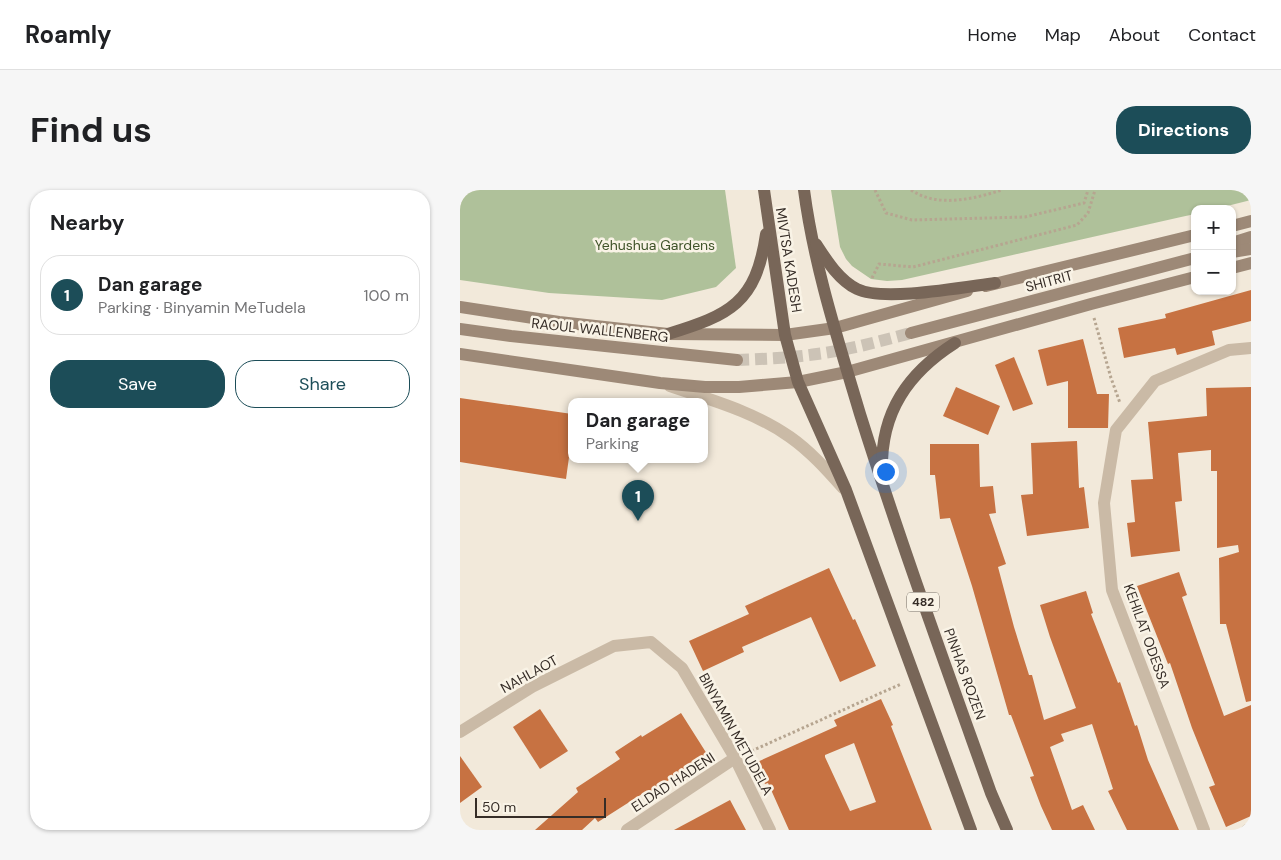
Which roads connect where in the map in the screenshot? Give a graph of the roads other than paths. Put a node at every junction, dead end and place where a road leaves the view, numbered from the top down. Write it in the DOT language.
graph roads {
  1 [pos="764,190"];
  2 [pos="804,190"];
  3 [pos="767,221"];
  4 [pos="1251,222"];
  5 [pos="1236,225"];
  6 [pos="1191,236"];
  7 [pos="1251,237"];
  8 [pos="812,238"];
  9 [pos="1236,242"];
  10 [pos="1251,249"];
  11 [pos="1236,251"];
  12 [pos="1191,259"];
  13 [pos="1251,263"];
  14 [pos="1236,267"];
  15 [pos="1191,279"];
  16 [pos="995,283"];
  17 [pos="460,307"];
  18 [pos="835,328"];
  19 [pos="460,329"];
  20 [pos="911,333"];
  21 [pos="668,334"];
  22 [pos="785,335"];
  23 [pos="954,343"];
  24 [pos="1251,348"];
  25 [pos="460,354"];
  26 [pos="737,360"];
  27 [pos="847,372"];
  28 [pos="798,382"];
  29 [pos="660,383"];
  30 [pos="705,398"];
  31 [pos="708,399"];
  32 [pos="882,484"];
  33 [pos="846,490"];
  34 [pos="614,646"];
  35 [pos="460,732"];
  36 [pos="736,758"];
  37 [pos="1251,828"];
  38 [pos="627,830"];
  39 [pos="770,830"];
  40 [pos="971,830"];
  41 [pos="1007,830"];
  42 [pos="1204,830"];
  43 [pos="1247,830"];
  1 -- 3 [label="main road, MIVTSA KADESH / 482"];
  2 -- 8 [label="main road, MIVTSA KADESH / 482"];
  3 -- 21 [label="main road"];
  3 -- 22 [label="main road, MIVTSA KADESH / 482"];
  4 -- 5 [label="street"];
  6 -- 16 [label="street"];
  7 -- 9 [label="street"];
  8 -- 16 [label="main road"];
  8 -- 18 [label="main road, MIVTSA KADESH / 482"];
  10 -- 11 [label="street"];
  12 -- 20 [label="street, SHITRIT"];
  13 -- 14 [label="street"];
  15 -- 23 [label="street"];
  16 -- 18 [label="street"];
  17 -- 21 [label="street"];
  18 -- 22 [label="street"];
  18 -- 27 [label="main road, PINHAS ROZEN / 482"];
  19 -- 26 [label="street, RAOUL WALLENBERG"];
  21 -- 22 [label="street"];
  22 -- 28 [label="main road, 482"];
  23 -- 27 [label="street"];
  23 -- 32 [label="main road"];
  24 -- 42 [label="street, KEHILAT ODESSA"];
  25 -- 29 [label="street"];
  27 -- 28 [label="street"];
  27 -- 32 [label="main road, PINHAS ROZEN / 482"];
  28 -- 29 [label="street"];
  28 -- 33 [label="main road, 482"];
  29 -- 30 [label="street"];
  31 -- 33 [label="street"];
  32 -- 41 [label="main road, PINHAS ROZEN / 482"];
  33 -- 40 [label="main road, 482"];
  34 -- 35 [label="street, NAHLAOT"];
  34 -- 36 [label="street, BINYAMIN METUDELA"];
  36 -- 38 [label="street, ELDAD HADENI"];
  36 -- 39 [label="street, BINYAMIN METUDELA"];
  37 -- 43 [label="street"];
}
